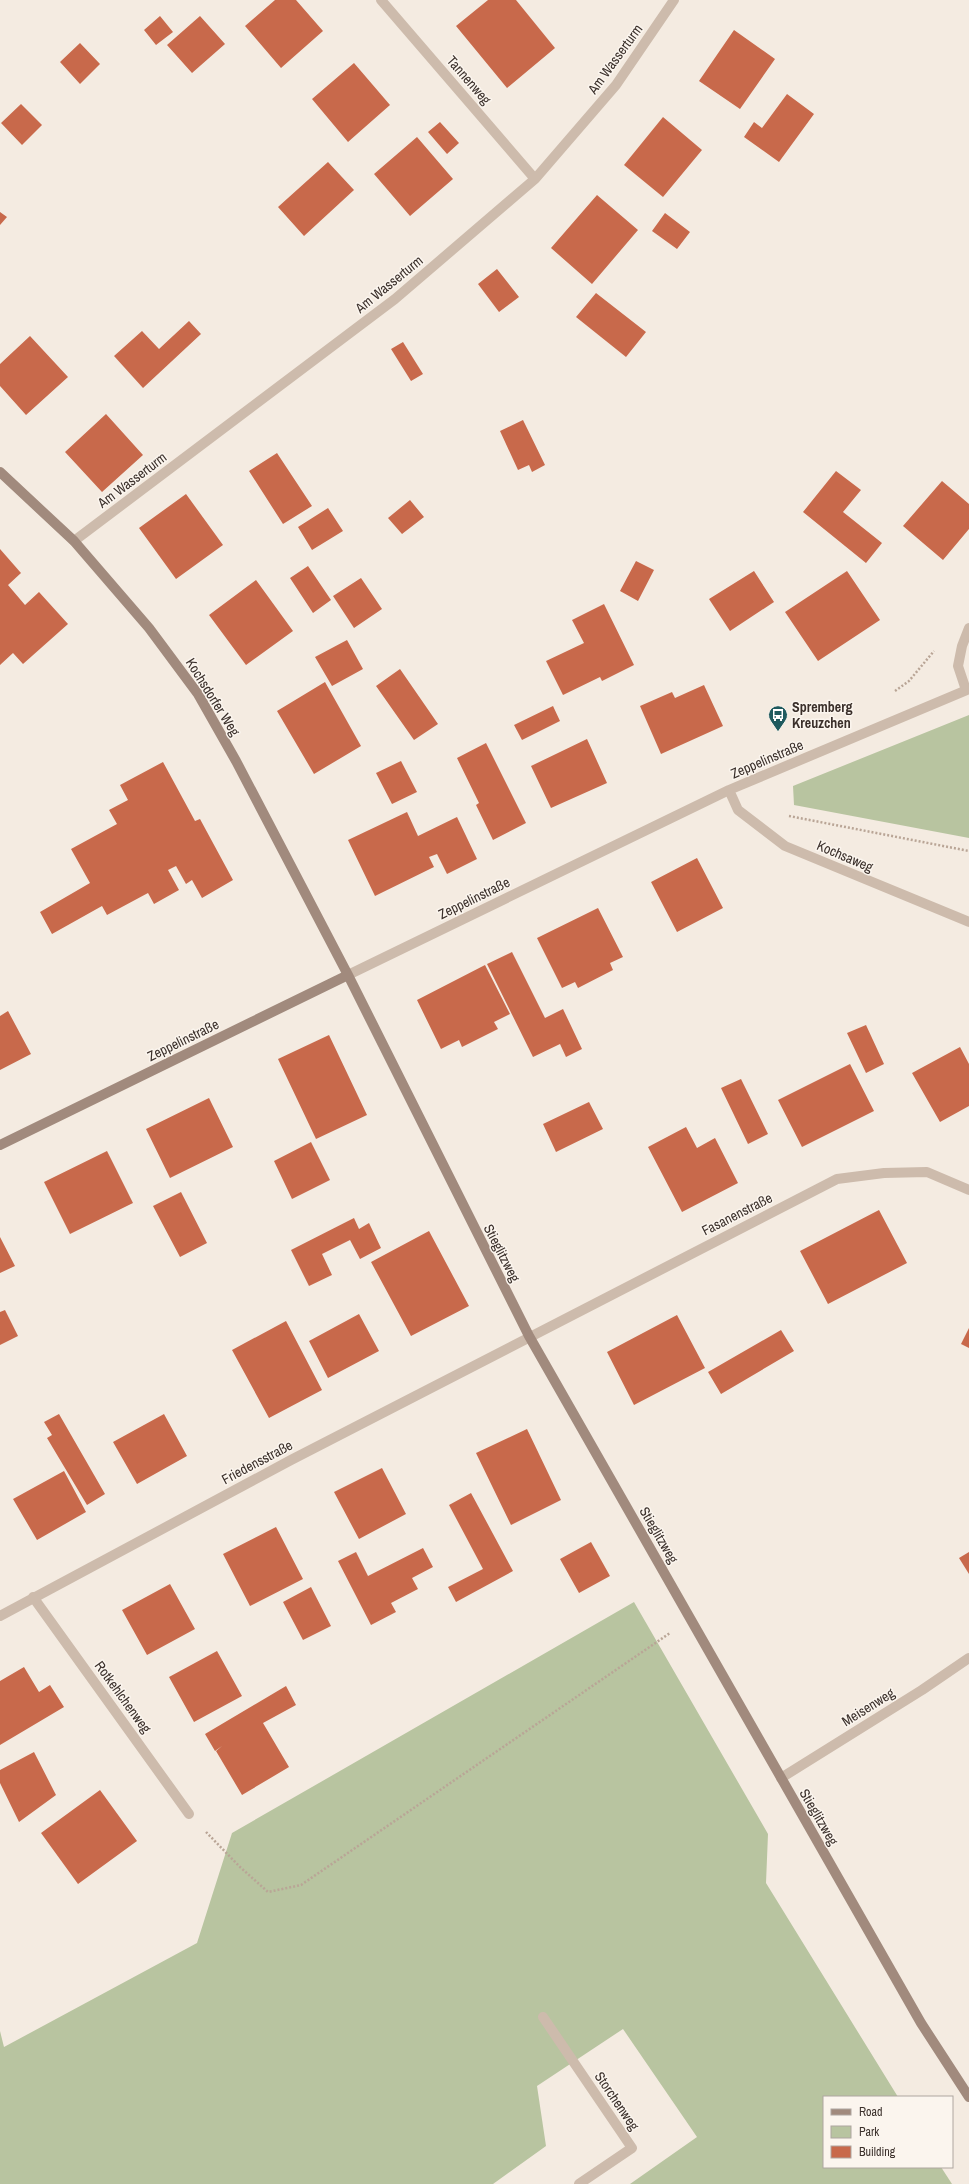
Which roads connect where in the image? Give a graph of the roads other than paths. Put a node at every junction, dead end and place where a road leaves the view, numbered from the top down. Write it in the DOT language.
graph roads {
  1 [pos="381,0"];
  2 [pos="674,0"];
  3 [pos="535,179"];
  4 [pos="0,472"];
  5 [pos="74,542"];
  6 [pos="969,628"];
  7 [pos="968,690"];
  8 [pos="729,790"];
  9 [pos="969,922"];
  10 [pos="348,975"];
  11 [pos="0,1145"];
  12 [pos="969,1190"];
  13 [pos="529,1336"];
  14 [pos="33,1597"];
  15 [pos="0,1616"];
  16 [pos="969,1658"];
  17 [pos="781,1778"];
  18 [pos="189,1814"];
  19 [pos="543,2018"];
  20 [pos="969,2097"];
  21 [pos="579,2184"];
  1 -- 3 [label="street, Tannenweg"];
  2 -- 3 [label="street, Am Wasserturm"];
  3 -- 5 [label="street, Am Wasserturm"];
  4 -- 5 [label="street, Kochsdorfer Weg"];
  5 -- 10 [label="street, Kochsdorfer Weg"];
  6 -- 7 [label="street"];
  7 -- 8 [label="street, Zeppelinstraße"];
  8 -- 9 [label="street, Kochsaweg"];
  8 -- 10 [label="street, Zeppelinstraße"];
  10 -- 11 [label="street, Zeppelinstraße"];
  10 -- 13 [label="street, Stieglitzweg"];
  12 -- 13 [label="street, Fasanenstraße"];
  13 -- 14 [label="street, Friedensstraße"];
  13 -- 17 [label="street, Stieglitzweg"];
  14 -- 15 [label="street, Friedensstraße"];
  14 -- 18 [label="street, Rotkehlchenweg"];
  16 -- 17 [label="street, Meisenweg"];
  17 -- 20 [label="street, Stieglitzweg"];
  19 -- 21 [label="street, Storchenweg"];
}
